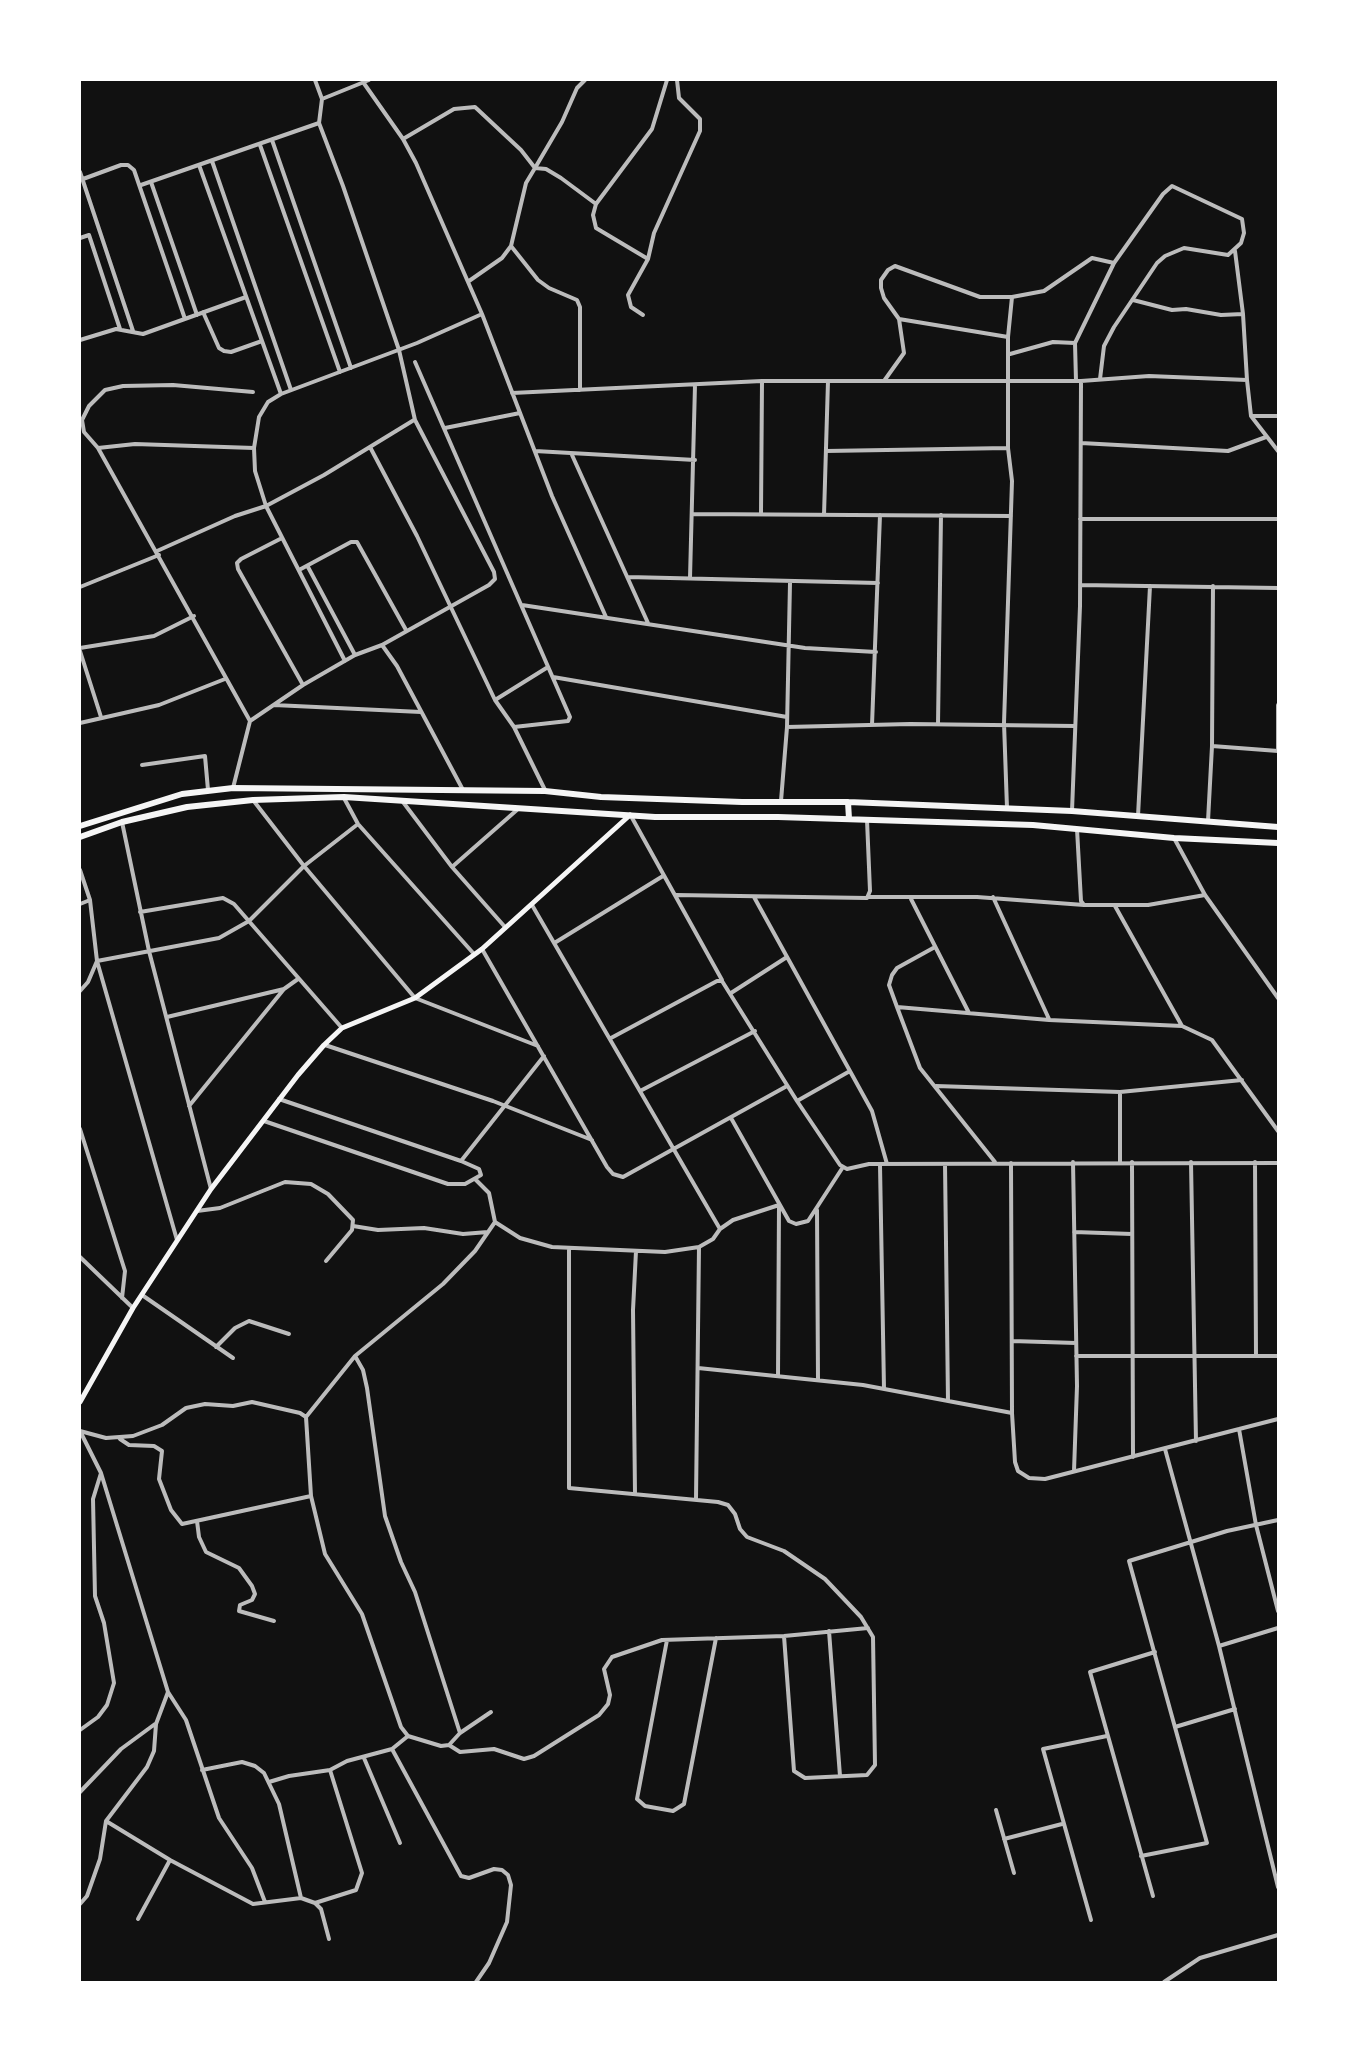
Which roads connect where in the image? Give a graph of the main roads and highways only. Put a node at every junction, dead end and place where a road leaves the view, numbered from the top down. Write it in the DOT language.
graph roads {
  1 [pos="848,802"];
  2 [pos="630,815"];
  3 [pos="849,819"];
  4 [pos="80,826"];
  5 [pos="1278,827"];
  6 [pos="80,837"];
  7 [pos="1278,843"];
  8 [pos="80,1399"];
  1 -- 3 [label="highway"];
  1 -- 4 [label="highway"];
  1 -- 5 [label="highway"];
  2 -- 3 [label="highway"];
  2 -- 6 [label="highway"];
  2 -- 8 [label="main road"];
  3 -- 7 [label="highway"];
}
